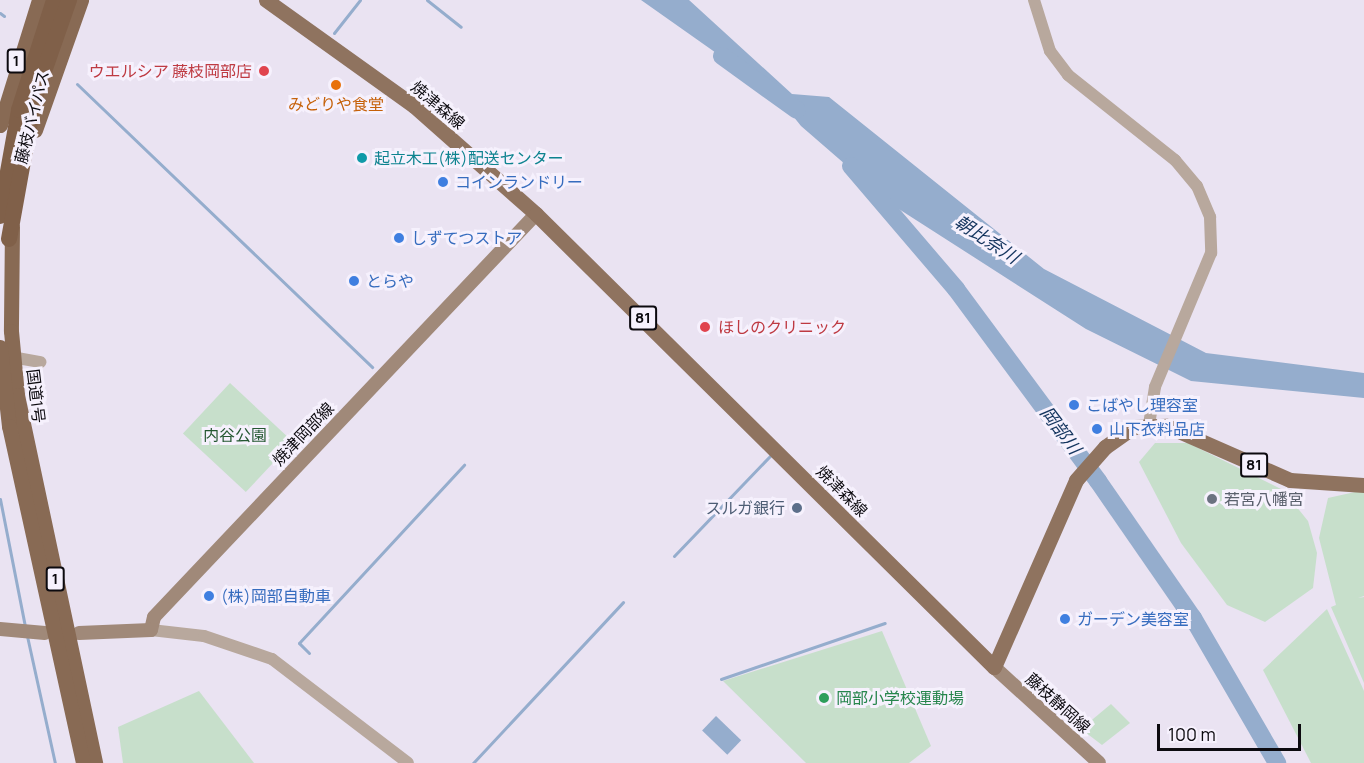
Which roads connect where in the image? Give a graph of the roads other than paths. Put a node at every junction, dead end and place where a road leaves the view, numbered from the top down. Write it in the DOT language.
graph roads {
  1 [pos="39,0"];
  2 [pos="54,0"];
  3 [pos="69,0"];
  4 [pos="81,0"];
  5 [pos="266,0"];
  6 [pos="1034,0"];
  7 [pos="0,125"];
  8 [pos="536,214"];
  9 [pos="0,216"];
  10 [pos="9,238"];
  11 [pos="0,347"];
  12 [pos="0,354"];
  13 [pos="40,363"];
  14 [pos="12,396"];
  15 [pos="1149,424"];
  16 [pos="1364,485"];
  17 [pos="0,629"];
  18 [pos="151,630"];
  19 [pos="45,633"];
  20 [pos="79,633"];
  21 [pos="994,667"];
  22 [pos="83,763"];
  23 [pos="95,763"];
  24 [pos="408,763"];
  25 [pos="1099,763"];
  1 -- 7 [label="highway, 1"];
  2 -- 9 [label="highway, 藤枝バイパス / 1"];
  3 -- 10 [label="highway, 藤枝バイパス / 1"];
  4 -- 10 [label="highway, 国道1号 / 1"];
  5 -- 8 [label="main road, 焼津森線 / 81"];
  6 -- 15 [label="street"];
  8 -- 18 [label="main road, 焼津岡部線"];
  8 -- 21 [label="main road, 焼津森線 / 81"];
  10 -- 14 [label="highway, 国道1号 / 1"];
  11 -- 14 [label="highway, 国道1号 / 1"];
  12 -- 13 [label="street"];
  14 -- 22 [label="highway, 国道1号 / 1"];
  14 -- 23 [label="highway, 国道1号 / 1"];
  15 -- 16 [label="main road, 81"];
  15 -- 21 [label="main road"];
  17 -- 19 [label="main road"];
  18 -- 20 [label="main road"];
  18 -- 24 [label="street"];
  21 -- 25 [label="main road, 藤枝静岡線"];
}
